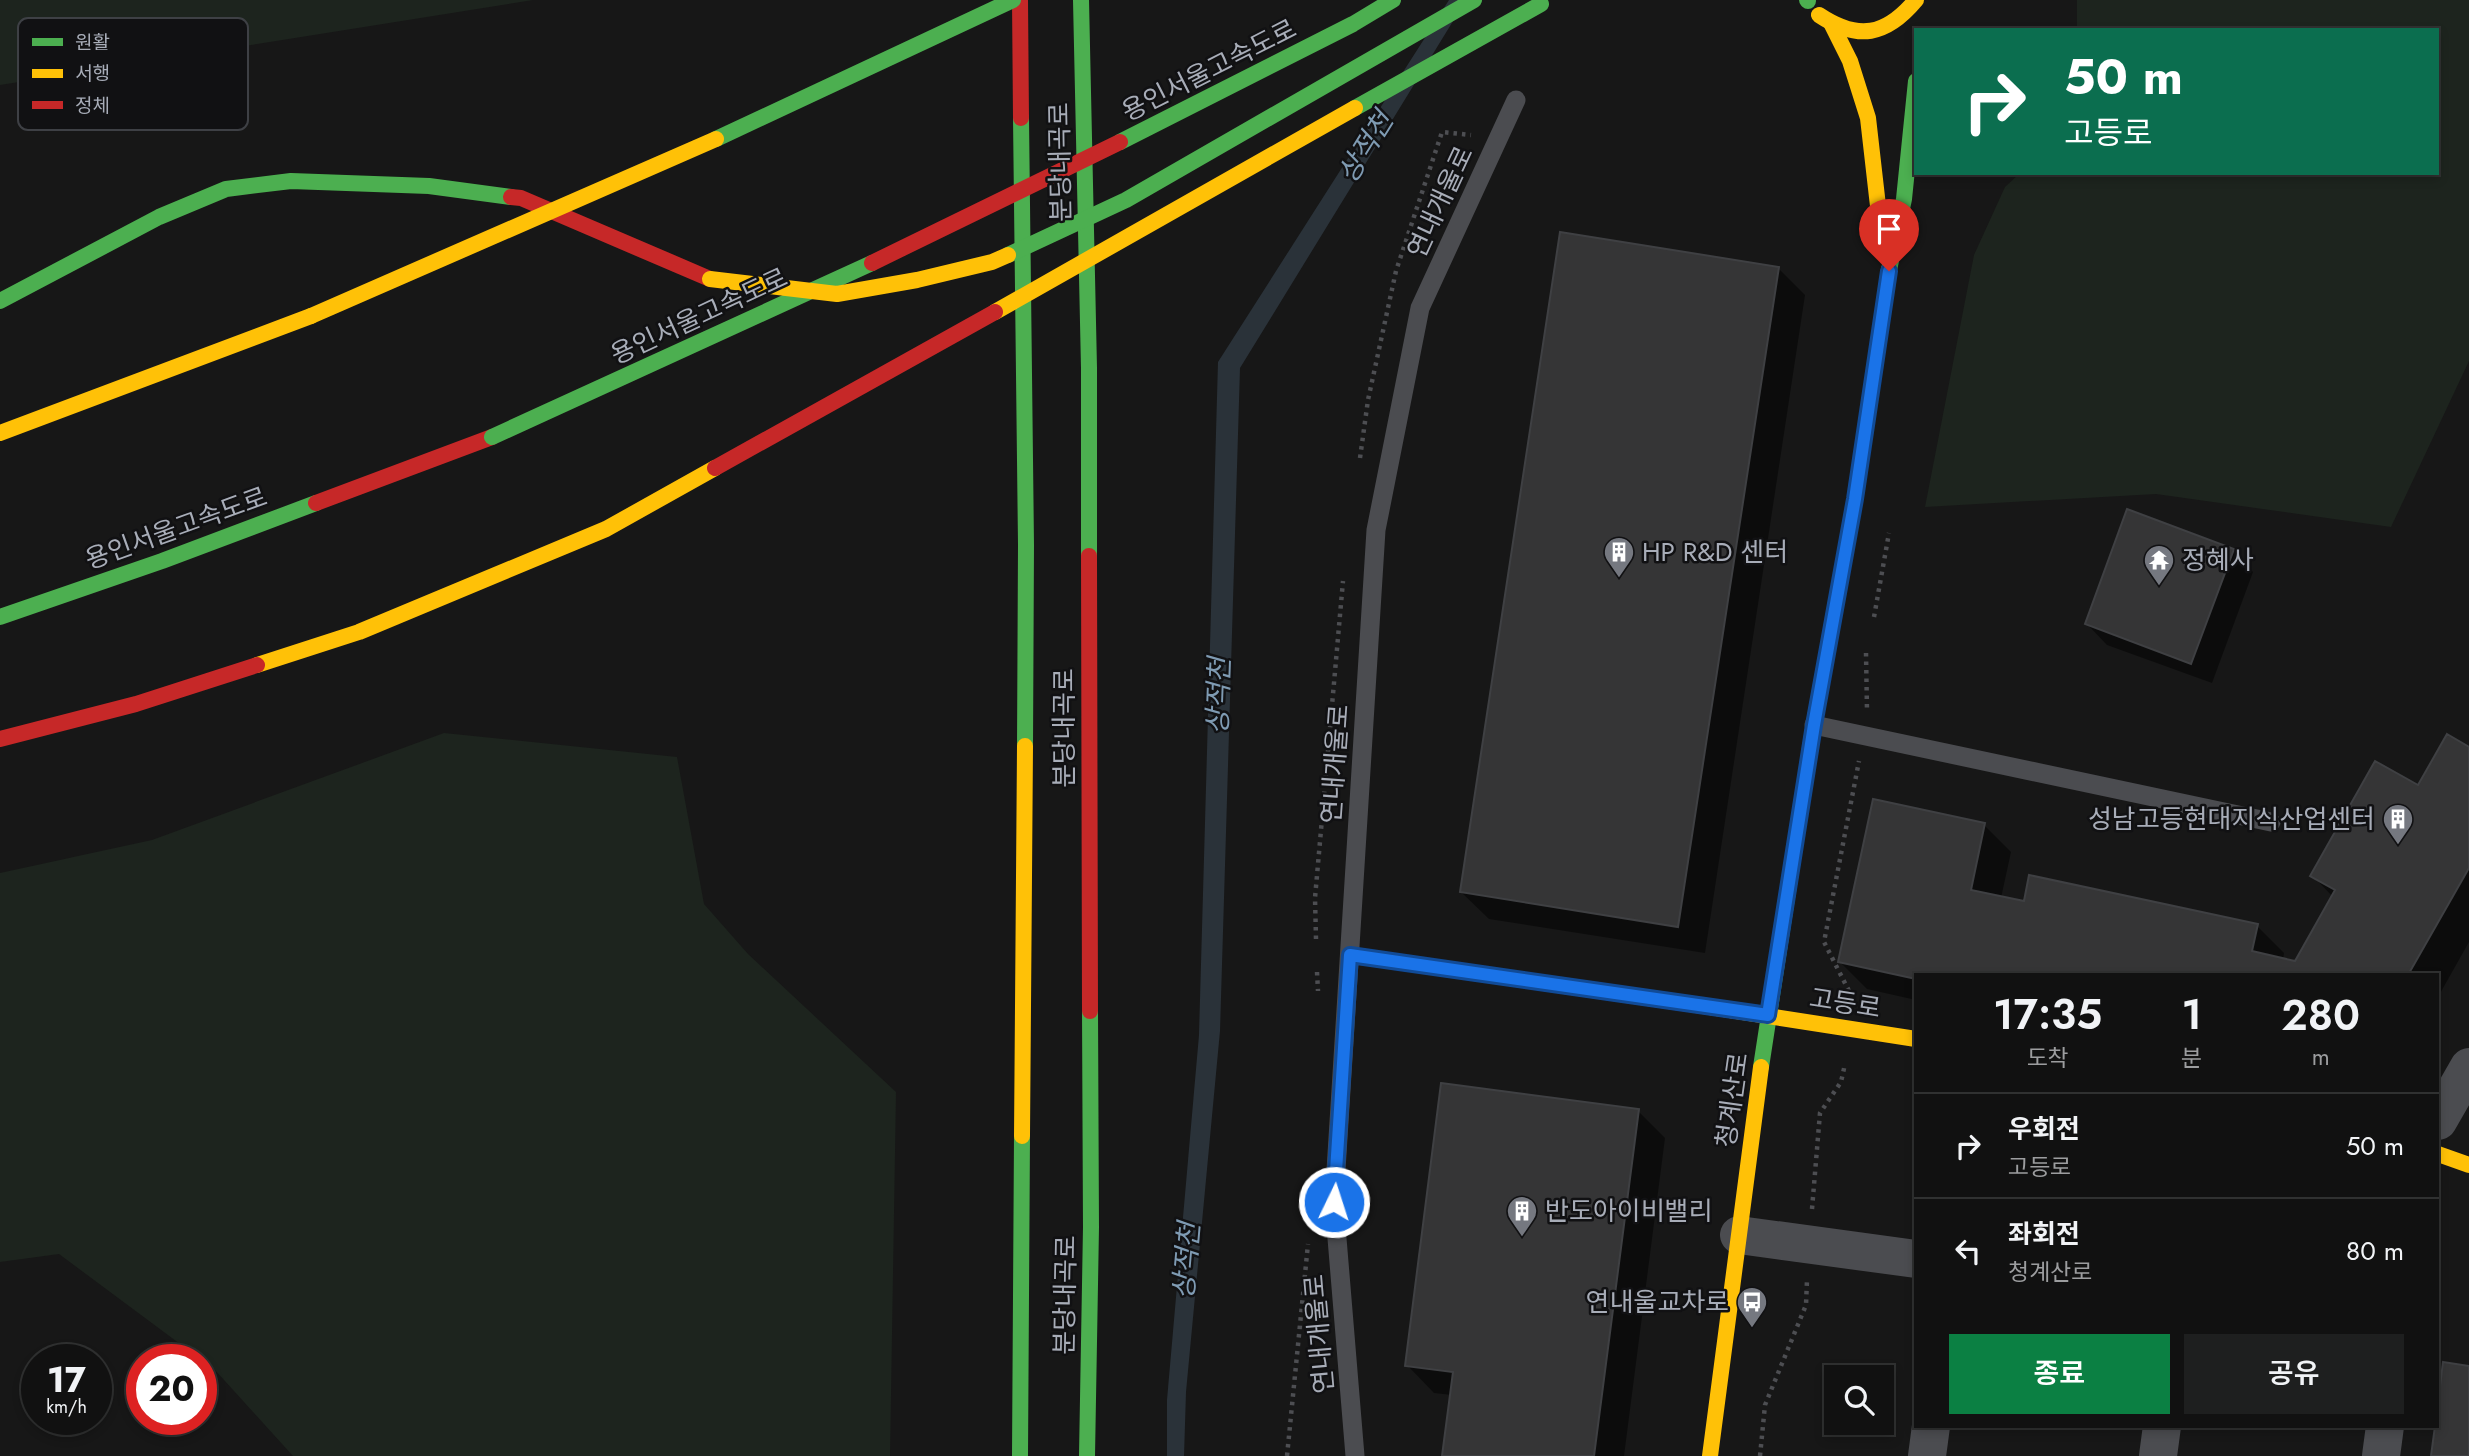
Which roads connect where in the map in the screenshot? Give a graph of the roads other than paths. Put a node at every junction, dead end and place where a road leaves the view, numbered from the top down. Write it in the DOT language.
graph roads {
  1 [pos="1013,0"];
  2 [pos="1020,0"];
  3 [pos="1082,0"];
  4 [pos="1393,0"];
  5 [pos="1474,0"];
  6 [pos="1808,0"];
  7 [pos="1916,0"];
  8 [pos="1921,0"];
  9 [pos="1545,2"];
  10 [pos="1920,20"];
  11 [pos="1832,25"];
  12 [pos="1516,100"];
  13 [pos="1914,101"];
  14 [pos="1884,296"];
  15 [pos="0,301"];
  16 [pos="0,433"];
  17 [pos="0,617"];
  18 [pos="1814,725"];
  19 [pos="0,739"];
  20 [pos="2271,821"];
  21 [pos="1350,955"];
  22 [pos="1768,1015"];
  23 [pos="1914,1039"];
  24 [pos="2469,1067"];
  25 [pos="2439,1119"];
  26 [pos="2439,1154"];
  27 [pos="2469,1165"];
  28 [pos="1739,1235"];
  29 [pos="1914,1259"];
  30 [pos="1931,1428"];
  31 [pos="2162,1428"];
  32 [pos="2385,1428"];
  33 [pos="1020,1456"];
  34 [pos="1087,1456"];
  35 [pos="1355,1456"];
  36 [pos="1710,1456"];
  37 [pos="1927,1456"];
  38 [pos="2158,1456"];
  39 [pos="2381,1456"];
  1 -- 16 [label="main road, bridge"];
  2 -- 33 [label="main road, 분당내곡로"];
  3 -- 34 [label="main road, 분당내곡로"];
  4 -- 17 [label="main road, 용인서울고속도로, bridge"];
  5 -- 15 [label="main road, bridge"];
  6 -- 11 [label="main road"];
  7 -- 11 [label="main road"];
  8 -- 10 [label="main road"];
  9 -- 19 [label="main road, bridge"];
  11 -- 14 [label="main road, 청계산로"];
  12 -- 21 [label="lane, 연내개울로"];
  13 -- 14 [label="main road, 청계산로"];
  14 -- 18 [label="main road, 청계산로"];
  18 -- 20 [label="lane"];
  18 -- 22 [label="main road, 청계산로"];
  21 -- 22 [label="main road, 고등로"];
  21 -- 35 [label="lane, 연내개울로"];
  22 -- 23 [label="main road, 고등로"];
  22 -- 28 [label="main road, 청계산로"];
  24 -- 25 [label="street"];
  26 -- 27 [label="main road"];
  28 -- 29 [label="street"];
  28 -- 36 [label="main road, 청계산로"];
  30 -- 37 [label="street"];
  31 -- 38 [label="street"];
  32 -- 39 [label="street"];
}
